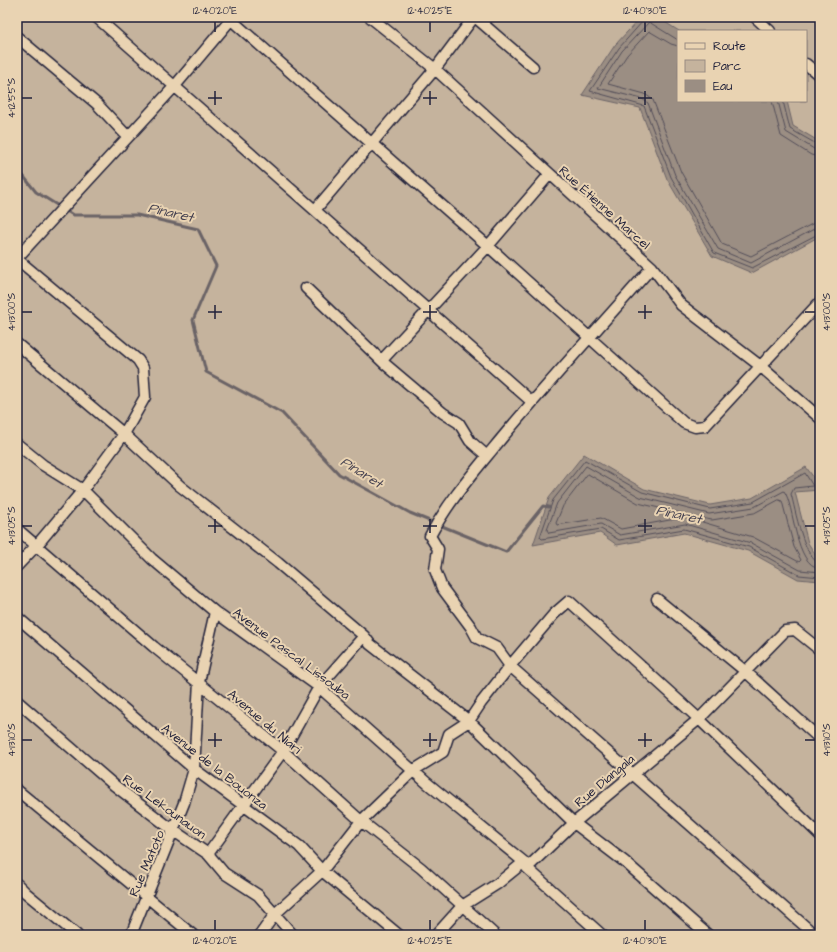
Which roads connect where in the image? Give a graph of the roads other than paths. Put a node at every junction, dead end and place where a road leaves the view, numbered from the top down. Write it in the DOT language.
graph roads {
  1 [pos="96,17"];
  2 [pos="370,17"];
  3 [pos="474,17"];
  4 [pos="755,17"];
  5 [pos="231,18"];
  6 [pos="769,30"];
  7 [pos="17,37"];
  8 [pos="807,65"];
  9 [pos="533,67"];
  10 [pos="435,69"];
  11 [pos="820,76"];
  12 [pos="174,87"];
  13 [pos="128,137"];
  14 [pos="372,143"];
  15 [pos="549,175"];
  16 [pos="315,210"];
  17 [pos="488,246"];
  18 [pos="17,258"];
  19 [pos="652,266"];
  20 [pos="306,288"];
  21 [pos="429,309"];
  22 [pos="818,309"];
  23 [pos="590,339"];
  24 [pos="17,344"];
  25 [pos="382,360"];
  26 [pos="759,365"];
  27 [pos="531,401"];
  28 [pos="820,418"];
  29 [pos="124,434"];
  30 [pos="17,444"];
  31 [pos="487,456"];
  32 [pos="83,490"];
  33 [pos="17,529"];
  34 [pos="37,545"];
  35 [pos="17,566"];
  36 [pos="657,599"];
  37 [pos="215,612"];
  38 [pos="17,617"];
  39 [pos="364,636"];
  40 [pos="820,650"];
  41 [pos="510,666"];
  42 [pos="745,670"];
  43 [pos="198,682"];
  44 [pos="319,687"];
  45 [pos="17,701"];
  46 [pos="699,719"];
  47 [pos="469,721"];
  48 [pos="820,740"];
  49 [pos="283,751"];
  50 [pos="194,769"];
  51 [pos="414,770"];
  52 [pos="633,773"];
  53 [pos="17,790"];
  54 [pos="244,806"];
  55 [pos="361,821"];
  56 [pos="574,823"];
  57 [pos="174,831"];
  58 [pos="820,835"];
  59 [pos="208,854"];
  60 [pos="526,865"];
  61 [pos="322,871"];
  62 [pos="17,884"];
  63 [pos="146,895"];
  64 [pos="462,906"];
  65 [pos="275,914"];
  66 [pos="77,935"];
  67 [pos="131,935"];
  68 [pos="193,935"];
  69 [pos="260,935"];
  70 [pos="293,935"];
  71 [pos="398,935"];
  72 [pos="436,935"];
  73 [pos="494,935"];
  74 [pos="602,935"];
  75 [pos="708,935"];
  76 [pos="815,935"];
  1 -- 12 [label="street"];
  2 -- 10 [label="street, Rue Étienne Marcel"];
  3 -- 9 [label="street"];
  3 -- 10 [label="street"];
  4 -- 6 [label="street"];
  5 -- 12 [label="street"];
  5 -- 14 [label="street"];
  7 -- 13 [label="street"];
  8 -- 11 [label="street"];
  10 -- 14 [label="street"];
  10 -- 15 [label="street, Rue Étienne Marcel"];
  12 -- 13 [label="street"];
  12 -- 16 [label="street"];
  13 -- 18 [label="street"];
  14 -- 16 [label="street"];
  14 -- 17 [label="street"];
  15 -- 17 [label="street"];
  15 -- 19 [label="street, Rue Étienne Marcel"];
  16 -- 21 [label="street"];
  17 -- 21 [label="street"];
  17 -- 23 [label="street"];
  18 -- 29 [label="street"];
  19 -- 23 [label="street"];
  19 -- 26 [label="street, Rue Étienne Marcel"];
  20 -- 25 [label="street"];
  21 -- 25 [label="street"];
  21 -- 27 [label="street"];
  22 -- 26 [label="street"];
  23 -- 26 [label="street"];
  23 -- 27 [label="street"];
  24 -- 29 [label="street"];
  25 -- 31 [label="street"];
  26 -- 28 [label="street, Rue Étienne Marcel"];
  27 -- 31 [label="street"];
  29 -- 32 [label="street"];
  29 -- 39 [label="street"];
  30 -- 32 [label="street, Avenue Pascal Lissouba"];
  31 -- 41 [label="street"];
  32 -- 34 [label="street"];
  32 -- 37 [label="street, Avenue Pascal Lissouba"];
  33 -- 34 [label="street, Avenue du Niari"];
  34 -- 35 [label="street"];
  34 -- 43 [label="street, Avenue du Niari"];
  36 -- 42 [label="street"];
  37 -- 43 [label="street, Rue Matoto"];
  37 -- 44 [label="street, Avenue Pascal Lissouba"];
  38 -- 50 [label="street, Avenue de la Bouonza"];
  39 -- 44 [label="street"];
  39 -- 47 [label="street"];
  40 -- 42 [label="street, Rue Diangala"];
  41 -- 46 [label="street"];
  41 -- 47 [label="street"];
  41 -- 52 [label="street"];
  42 -- 46 [label="street, Rue Diangala"];
  42 -- 48 [label="street"];
  43 -- 49 [label="street, Avenue du Niari"];
  43 -- 50 [label="street, Rue Matoto"];
  44 -- 49 [label="street"];
  44 -- 51 [label="street, Avenue Pascal Lissouba"];
  45 -- 57 [label="street, Rue Lekounauon"];
  46 -- 52 [label="street, Rue Diangala"];
  46 -- 58 [label="street"];
  47 -- 51 [label="street"];
  47 -- 56 [label="street"];
  49 -- 54 [label="street"];
  49 -- 55 [label="street, Avenue du Niari"];
  50 -- 54 [label="street, Avenue de la Bouonza"];
  50 -- 57 [label="street, Rue Matoto"];
  51 -- 55 [label="street"];
  51 -- 60 [label="street, Avenue Pascal Lissouba"];
  52 -- 56 [label="street, Rue Diangala"];
  52 -- 76 [label="street"];
  53 -- 63 [label="street"];
  54 -- 59 [label="street"];
  54 -- 61 [label="street, Avenue de la Bouonza"];
  55 -- 61 [label="street"];
  55 -- 64 [label="street, Avenue du Niari"];
  56 -- 60 [label="street, Rue Diangala"];
  56 -- 75 [label="street"];
  57 -- 59 [label="street, Rue Lekounauon"];
  57 -- 63 [label="street, Rue Matoto"];
  59 -- 65 [label="street, Rue Lekounauon"];
  60 -- 64 [label="street, Rue Diangala"];
  60 -- 74 [label="street, Avenue Pascal Lissouba"];
  61 -- 65 [label="street"];
  61 -- 71 [label="street, Avenue de la Bouonza"];
  62 -- 66 [label="street"];
  63 -- 67 [label="street, Rue Matoto"];
  63 -- 68 [label="street"];
  64 -- 72 [label="street, Rue Diangala"];
  64 -- 73 [label="street, Avenue du Niari"];
  65 -- 69 [label="street"];
  65 -- 70 [label="street, Rue Lekounauon"];
}
